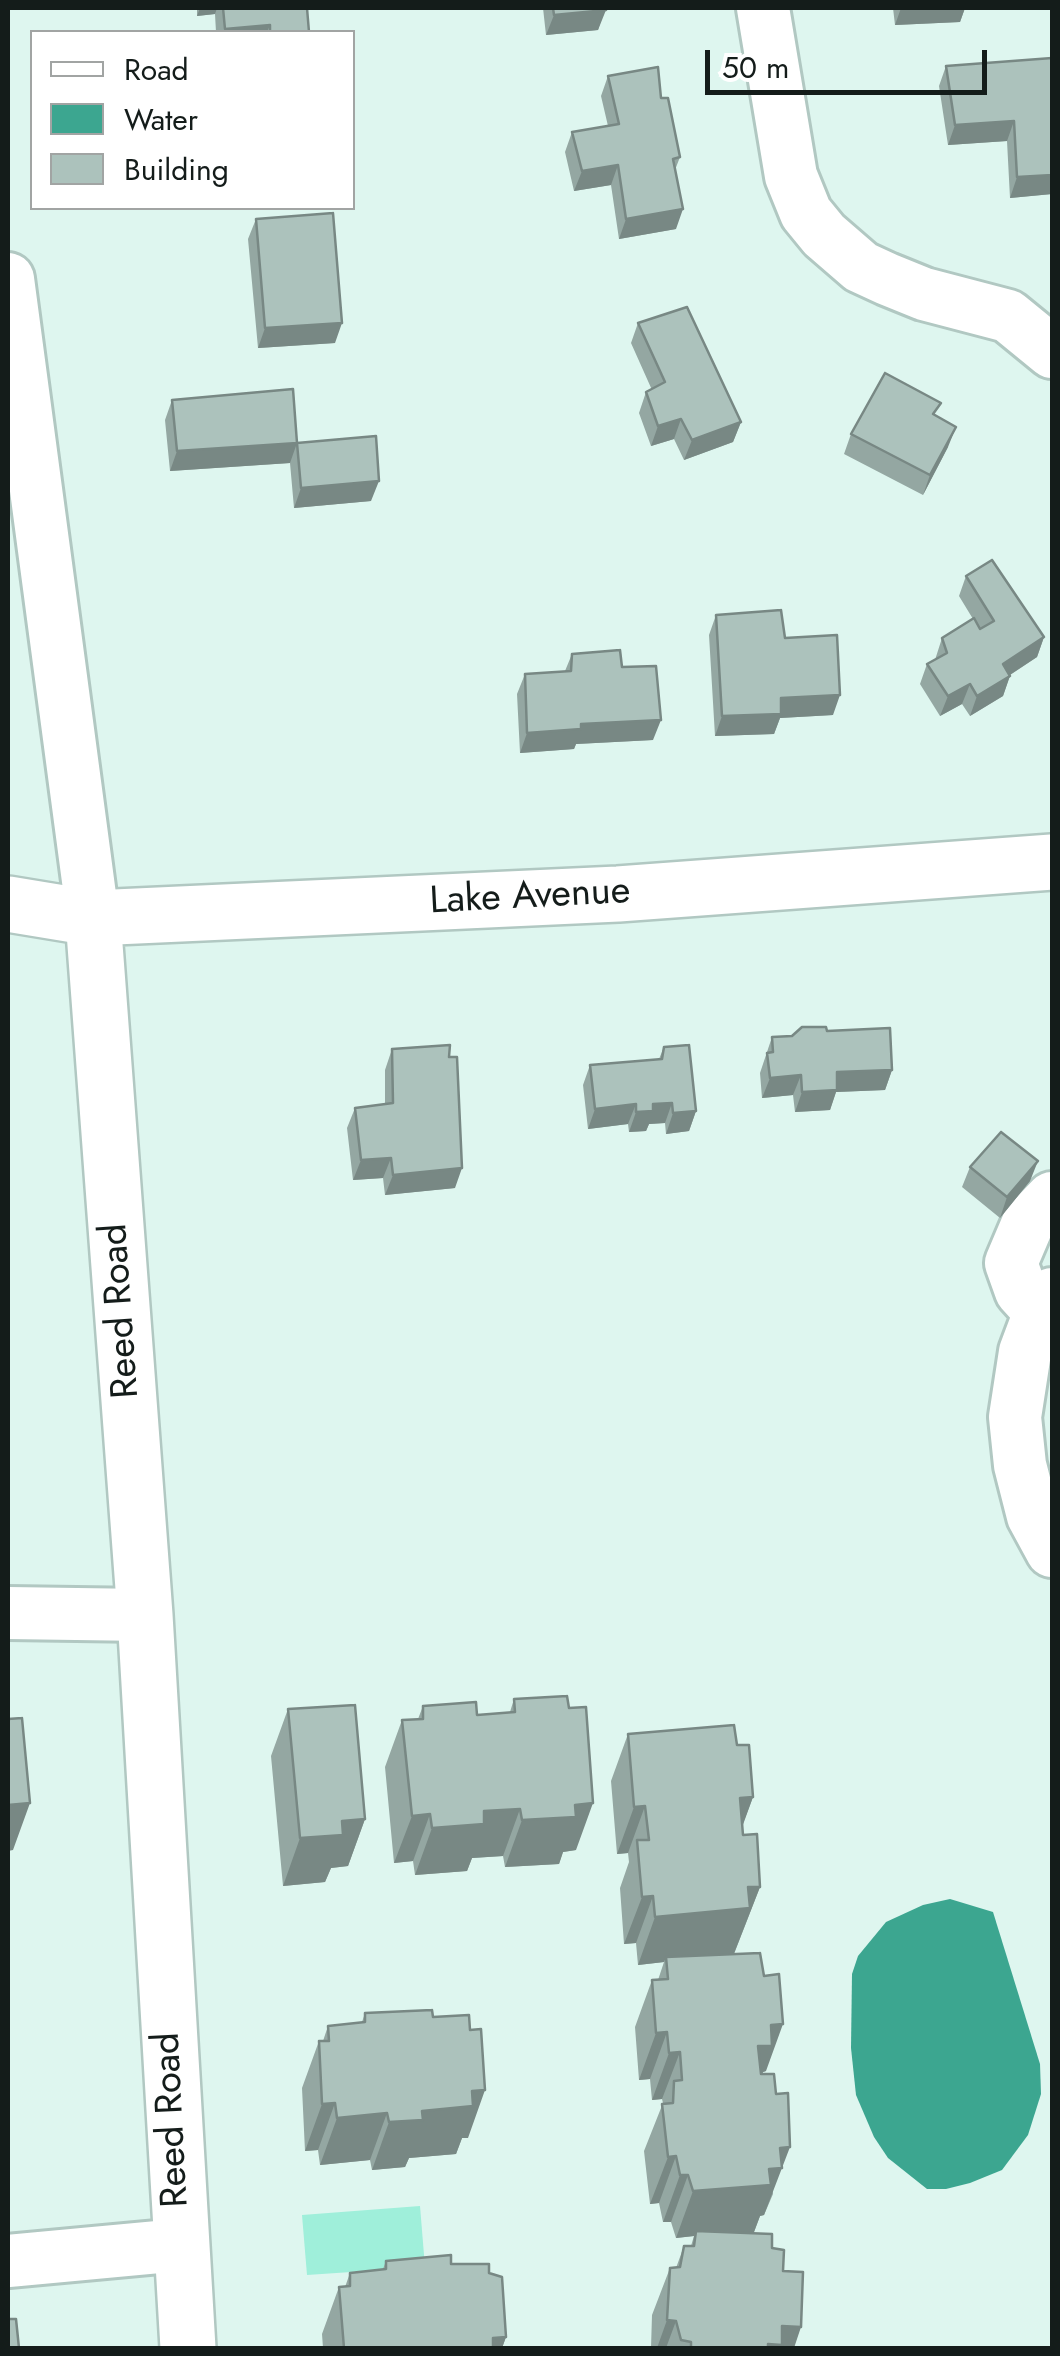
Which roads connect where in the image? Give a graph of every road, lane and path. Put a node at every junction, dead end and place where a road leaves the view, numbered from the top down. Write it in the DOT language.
graph roads {
  1 [pos="763,8"];
  2 [pos="8,279"];
  3 [pos="1043,333"];
  4 [pos="1052,862"];
  5 [pos="8,904"];
  6 [pos="92,918"];
  7 [pos="1052,1198"];
  8 [pos="1046,1303"];
  9 [pos="1034,1417"];
  10 [pos="1052,1551"];
  11 [pos="8,1613"];
  12 [pos="145,1614"];
  13 [pos="180,2244"];
  14 [pos="8,2260"];
  15 [pos="188,2348"];
  1 -- 3 [label="street"];
  2 -- 6 [label="street, Reed Road"];
  4 -- 6 [label="main road, Lake Avenue"];
  5 -- 6 [label="main road, Lake Avenue"];
  6 -- 12 [label="main road, Reed Road"];
  7 -- 8 [label="street"];
  8 -- 9 [label="street"];
  9 -- 10 [label="street"];
  11 -- 12 [label="street"];
  12 -- 13 [label="main road, Reed Road"];
  13 -- 14 [label="street"];
  13 -- 15 [label="main road, Reed Road"];
}
